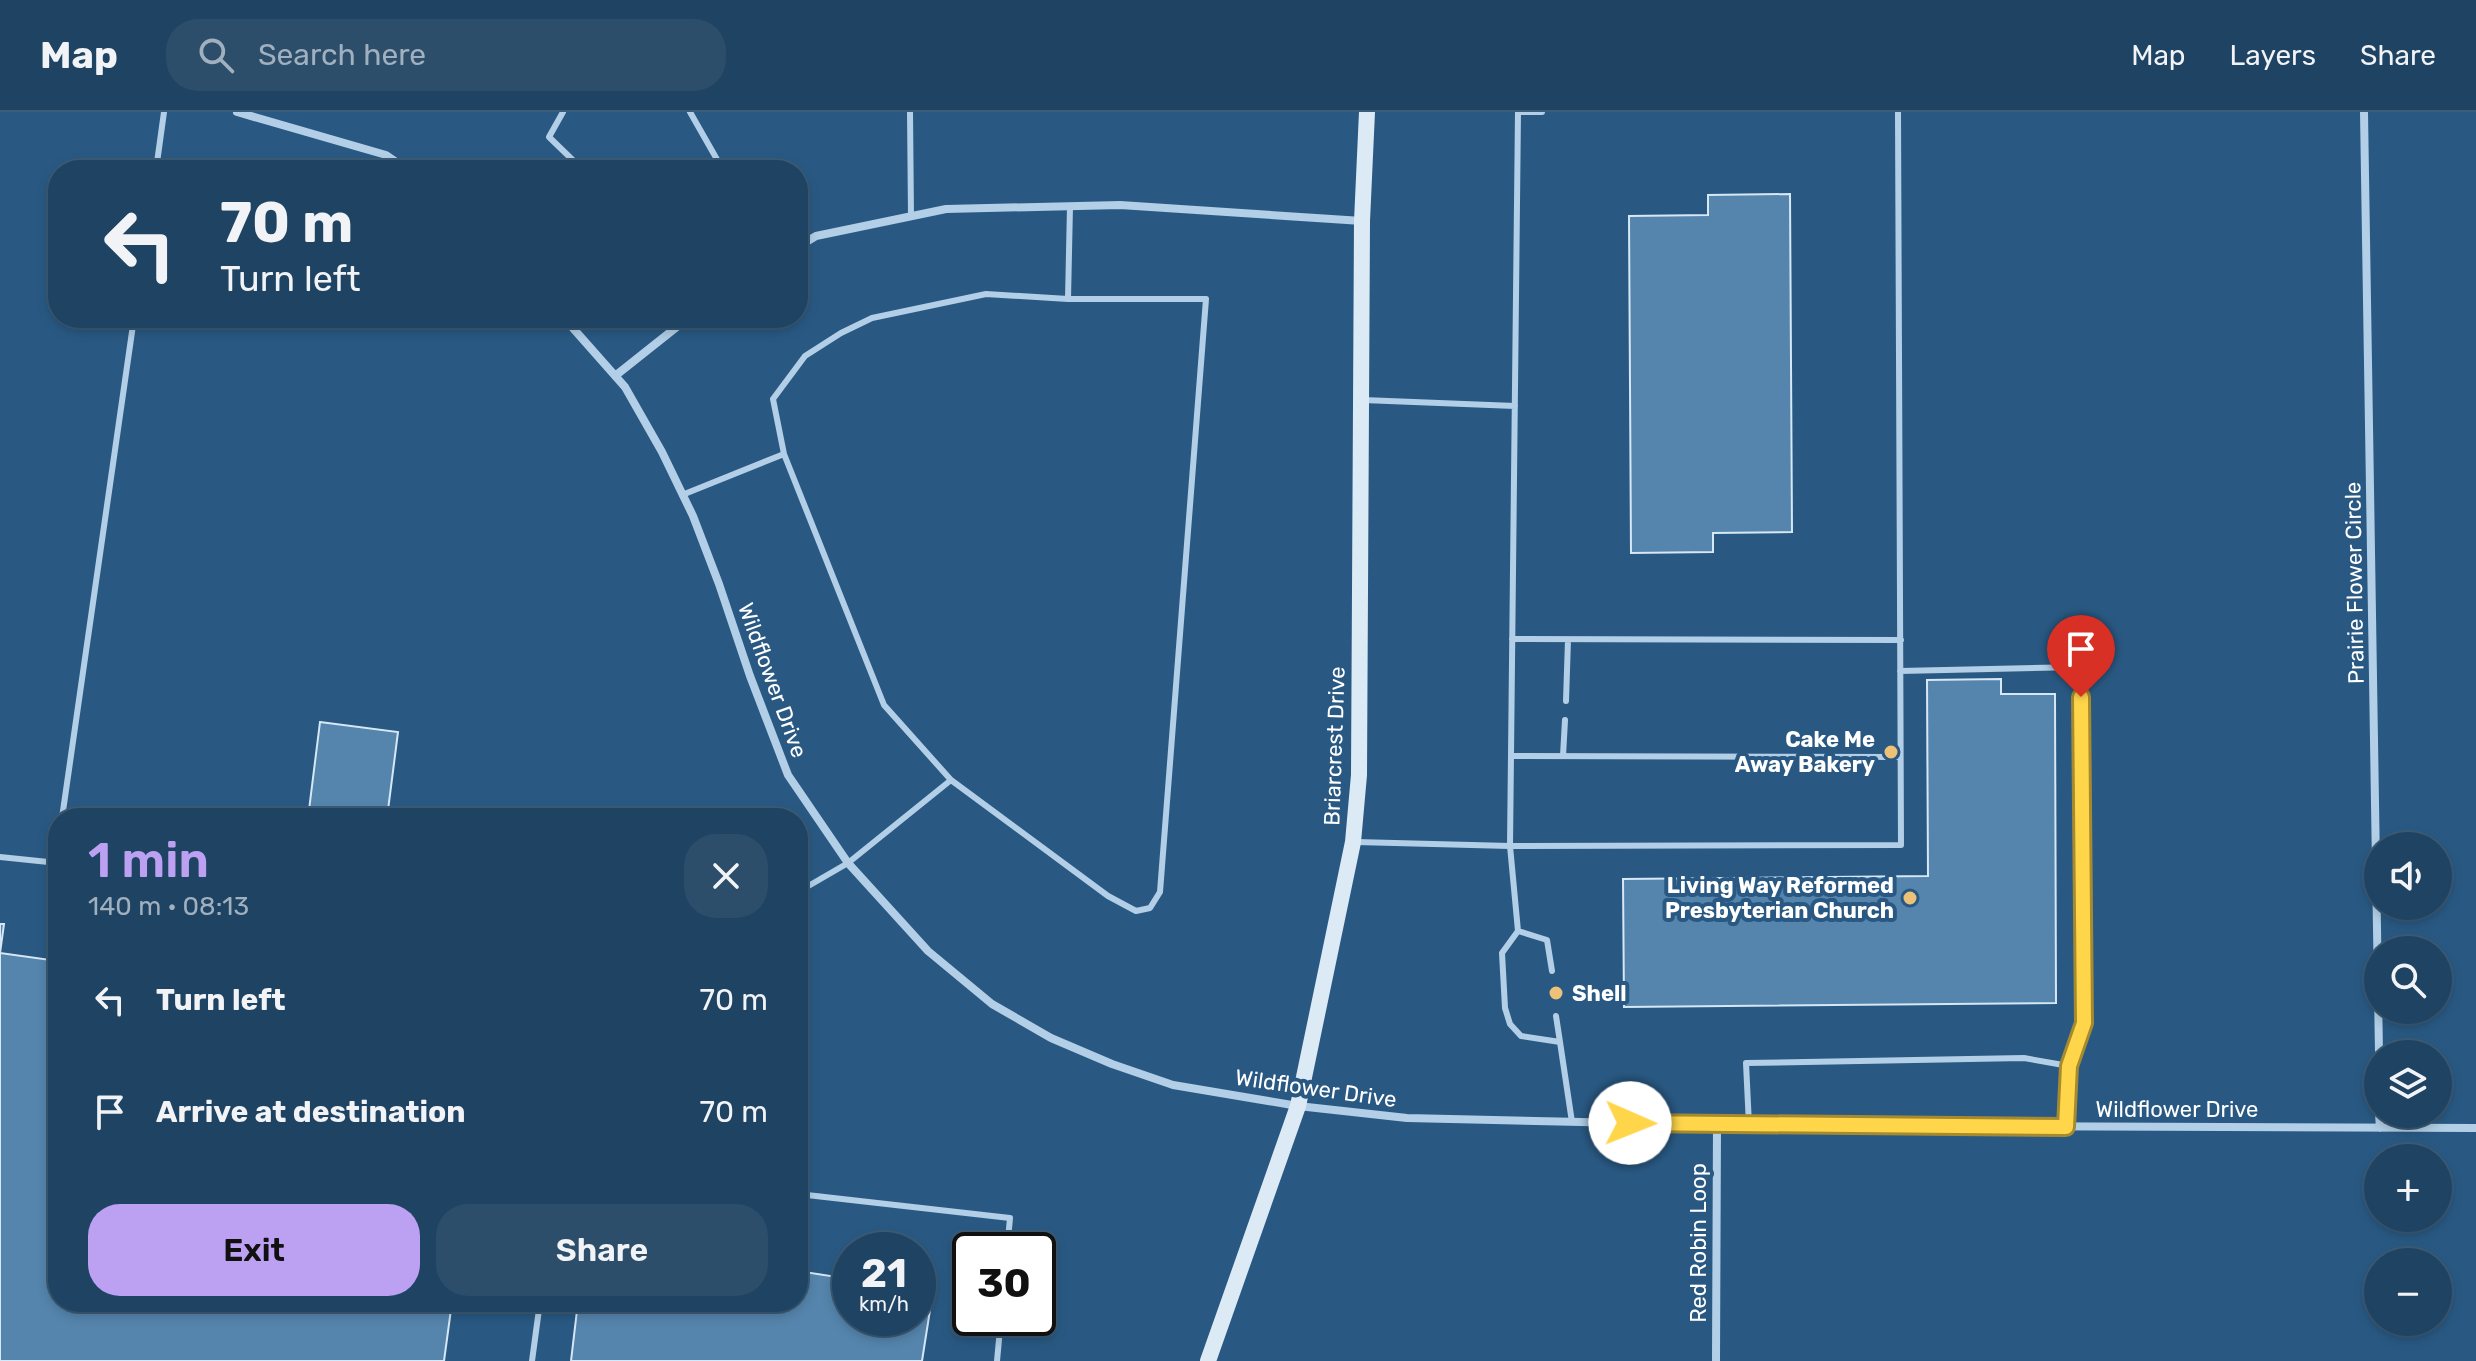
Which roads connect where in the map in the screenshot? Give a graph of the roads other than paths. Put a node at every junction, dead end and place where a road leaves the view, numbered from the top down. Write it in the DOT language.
graph roads {
  1 [pos="164,112"];
  2 [pos="237,112"];
  3 [pos="563,112"];
  4 [pos="690,112"];
  5 [pos="910,112"];
  6 [pos="1367,112"];
  7 [pos="1542,112"];
  8 [pos="1898,112"];
  9 [pos="2364,112"];
  10 [pos="157,160"];
  11 [pos="393,160"];
  12 [pos="573,160"];
  13 [pos="717,160"];
  14 [pos="1070,206"];
  15 [pos="911,216"];
  16 [pos="1362,221"];
  17 [pos="808,241"];
  18 [pos="1068,299"];
  19 [pos="133,328"];
  20 [pos="573,328"];
  21 [pos="675,328"];
  22 [pos="615,376"];
  23 [pos="1361,400"];
  24 [pos="1515,406"];
  25 [pos="784,454"];
  26 [pos="682,495"];
  27 [pos="1512,639"];
  28 [pos="1568,640"];
  29 [pos="1901,640"];
  30 [pos="1900,671"];
  31 [pos="1566,701"];
  32 [pos="1565,720"];
  33 [pos="1511,756"];
  34 [pos="1563,756"];
  35 [pos="1900,757"];
  36 [pos="951,780"];
  37 [pos="63,808"];
  38 [pos="1353,842"];
  39 [pos="1510,846"];
  40 [pos="0,857"];
  41 [pos="48,862"];
  42 [pos="848,863"];
  43 [pos="808,886"];
  44 [pos="1518,931"];
  45 [pos="1552,971"];
  46 [pos="1556,1016"];
  47 [pos="2379,1040"];
  48 [pos="1560,1042"];
  49 [pos="2069,1066"];
  50 [pos="1298,1106"];
  51 [pos="1572,1122"];
  52 [pos="1717,1125"];
  53 [pos="1749,1125"];
  54 [pos="2066,1127"];
  55 [pos="2364,1128"];
  56 [pos="2452,1128"];
  57 [pos="2476,1128"];
  58 [pos="808,1195"];
  59 [pos="1009,1232"];
  60 [pos="539,1312"];
  61 [pos="999,1336"];
  62 [pos="532,1361"];
  63 [pos="997,1361"];
  64 [pos="1208,1361"];
  65 [pos="1716,1361"];
  1 -- 10 [label="lane"];
  2 -- 11 [label="street"];
  3 -- 12 [label="lane"];
  4 -- 13 [label="lane"];
  5 -- 15 [label="lane"];
  6 -- 16 [label="main road, Briarcrest Drive"];
  7 -- 24 [label="lane"];
  8 -- 29 [label="lane"];
  9 -- 47 [label="street, Prairie Flower Circle"];
  14 -- 15 [label="street"];
  14 -- 16 [label="street"];
  14 -- 18 [label="lane"];
  15 -- 17 [label="street"];
  16 -- 23 [label="main road, Briarcrest Drive"];
  18 -- 25 [label="lane"];
  18 -- 36 [label="lane"];
  19 -- 37 [label="lane"];
  20 -- 22 [label="street, Wildflower Drive"];
  21 -- 22 [label="street"];
  22 -- 26 [label="street, Wildflower Drive"];
  23 -- 24 [label="lane"];
  23 -- 38 [label="main road, Briarcrest Drive"];
  24 -- 27 [label="lane"];
  25 -- 26 [label="lane"];
  25 -- 36 [label="lane"];
  26 -- 42 [label="street, Wildflower Drive"];
  27 -- 28 [label="lane"];
  27 -- 33 [label="lane"];
  28 -- 29 [label="lane"];
  28 -- 31 [label="lane"];
  29 -- 30 [label="lane"];
  30 -- 35 [label="lane"];
  30 -- 49 [label="lane"];
  32 -- 34 [label="lane"];
  33 -- 34 [label="lane"];
  33 -- 39 [label="lane"];
  34 -- 35 [label="lane"];
  35 -- 39 [label="lane"];
  36 -- 42 [label="lane"];
  38 -- 39 [label="lane"];
  38 -- 50 [label="main road, Briarcrest Drive"];
  39 -- 44 [label="lane"];
  40 -- 41 [label="lane"];
  42 -- 43 [label="lane"];
  42 -- 50 [label="street, Wildflower Drive"];
  44 -- 45 [label="lane"];
  44 -- 48 [label="lane"];
  46 -- 48 [label="lane"];
  48 -- 51 [label="lane"];
  49 -- 53 [label="lane"];
  49 -- 54 [label="lane"];
  50 -- 51 [label="street, Wildflower Drive"];
  50 -- 64 [label="main road, Briarcrest Drive"];
  51 -- 52 [label="street, Wildflower Drive"];
  52 -- 53 [label="street, Wildflower Drive"];
  52 -- 65 [label="street, Red Robin Loop"];
  53 -- 54 [label="street, Wildflower Drive"];
  54 -- 55 [label="street, Wildflower Drive"];
  56 -- 57 [label="street, Wildflower Drive"];
  58 -- 59 [label="lane"];
  60 -- 62 [label="lane"];
  61 -- 63 [label="lane"];
}
